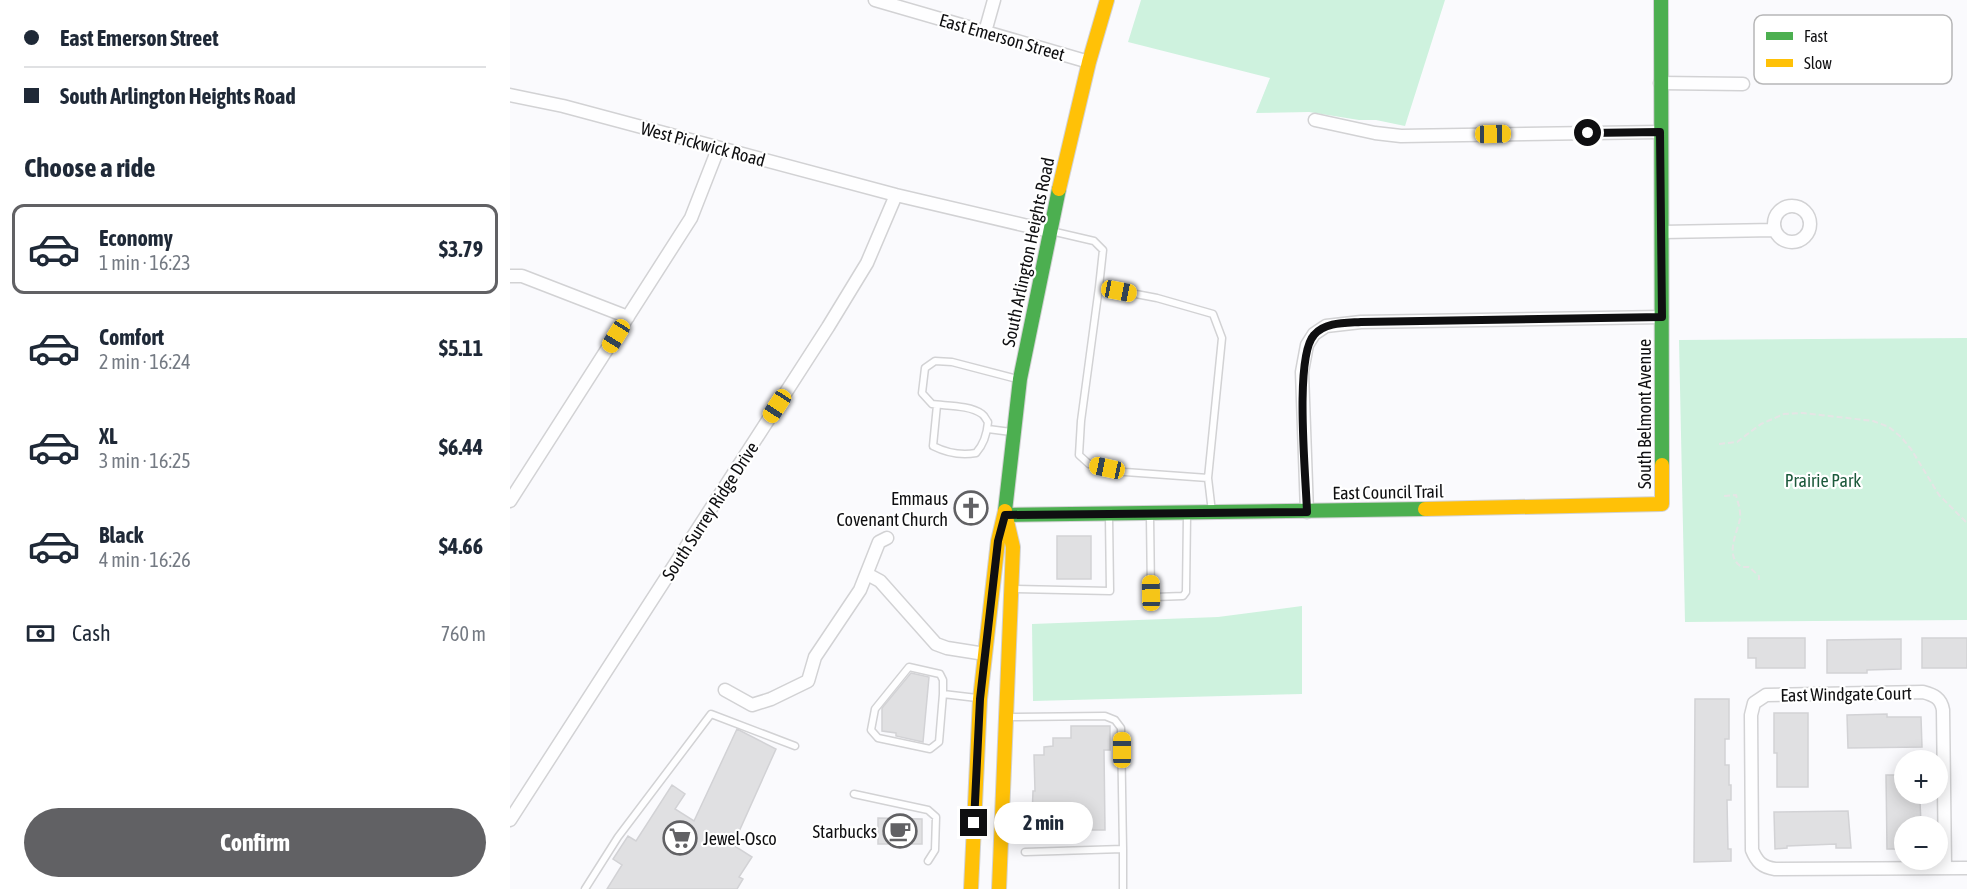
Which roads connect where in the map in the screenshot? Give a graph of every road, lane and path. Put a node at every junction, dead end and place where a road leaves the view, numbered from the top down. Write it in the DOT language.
graph roads {
  1 [pos="875,0"];
  2 [pos="994,0"];
  3 [pos="1107,0"];
  4 [pos="1661,0"];
  5 [pos="985,32"];
  6 [pos="1089,62"];
  7 [pos="1660,83"];
  8 [pos="1743,84"];
  9 [pos="510,95"];
  10 [pos="1315,120"];
  11 [pos="1660,132"];
  12 [pos="718,149"];
  13 [pos="896,195"];
  14 [pos="1774,230"];
  15 [pos="1049,231"];
  16 [pos="1662,232"];
  17 [pos="510,276"];
  18 [pos="1099,287"];
  19 [pos="628,317"];
  20 [pos="1662,317"];
  21 [pos="1020,379"];
  22 [pos="937,405"];
  23 [pos="988,429"];
  24 [pos="1014,433"];
  25 [pos="1719,444"];
  26 [pos="1208,477"];
  27 [pos="1724,496"];
  28 [pos="510,501"];
  29 [pos="1662,504"];
  30 [pos="1307,512"];
  31 [pos="1150,513"];
  32 [pos="1187,513"];
  33 [pos="1212,513"];
  34 [pos="1109,514"];
  35 [pos="1005,515"];
  36 [pos="1967,523"];
  37 [pos="887,538"];
  38 [pos="867,574"];
  39 [pos="1759,580"];
  40 [pos="1011,589"];
  41 [pos="985,654"];
  42 [pos="725,690"];
  43 [pos="944,694"];
  44 [pos="980,699"];
  45 [pos="1005,717"];
  46 [pos="795,746"];
  47 [pos="854,794"];
  48 [pos="510,820"];
  49 [pos="1123,849"];
  50 [pos="1025,852"];
  51 [pos="928,861"];
  52 [pos="1945,867"];
  53 [pos="1948,867"];
  54 [pos="1967,868"];
  55 [pos="585,889"];
  56 [pos="971,889"];
  57 [pos="999,889"];
  58 [pos="1123,889"];
  1 -- 5 [label="street, East Emerson Street"];
  2 -- 5 [label="street"];
  3 -- 6 [label="main road, South Arlington Heights Road"];
  4 -- 7 [label="main road, South Belmont Avenue"];
  5 -- 6 [label="street, East Emerson Street"];
  6 -- 15 [label="main road, South Arlington Heights Road"];
  7 -- 8 [label="street"];
  7 -- 11 [label="main road, South Belmont Avenue"];
  9 -- 12 [label="street, West Pickwick Road"];
  10 -- 11 [label="street"];
  11 -- 16 [label="main road, South Belmont Avenue"];
  12 -- 13 [label="street, West Pickwick Road"];
  12 -- 19 [label="street"];
  13 -- 15 [label="street, West Pickwick Road"];
  13 -- 48 [label="street, South Surrey Ridge Drive"];
  14 -- 16 [label="street"];
  15 -- 18 [label="lane"];
  15 -- 21 [label="main road, South Arlington Heights Road"];
  16 -- 20 [label="main road, South Belmont Avenue"];
  17 -- 19 [label="street"];
  18 -- 26 [label="lane"];
  18 -- 26 [label="lane"];
  19 -- 28 [label="street"];
  20 -- 29 [label="main road, South Belmont Avenue"];
  20 -- 30 [label="street"];
  21 -- 22 [label="lane"];
  21 -- 24 [label="main road, South Arlington Heights Road"];
  22 -- 23 [label="lane"];
  22 -- 23 [label="lane"];
  23 -- 24 [label="lane"];
  24 -- 35 [label="main road, South Arlington Heights Road"];
  25 -- 36 [label="path"];
  26 -- 33 [label="lane"];
  27 -- 39 [label="path"];
  29 -- 30 [label="main road, East Council Trail"];
  30 -- 33 [label="main road, East Council Trail"];
  31 -- 32 [label="main road, East Council Trail"];
  31 -- 32 [label="lane"];
  31 -- 34 [label="main road, East Council Trail"];
  32 -- 33 [label="main road, East Council Trail"];
  34 -- 35 [label="main road, East Council Trail"];
  34 -- 40 [label="lane"];
  35 -- 40 [label="main road, South Arlington Heights Road"];
  35 -- 41 [label="main road, South Arlington Heights Road"];
  37 -- 38 [label="street"];
  38 -- 41 [label="street"];
  38 -- 42 [label="street"];
  40 -- 45 [label="main road, South Arlington Heights Road"];
  41 -- 44 [label="main road, South Arlington Heights Road"];
  43 -- 43 [label="lane"];
  43 -- 44 [label="lane"];
  44 -- 56 [label="main road, South Arlington Heights Road"];
  45 -- 49 [label="lane"];
  45 -- 57 [label="main road, South Arlington Heights Road"];
  46 -- 55 [label="lane"];
  47 -- 51 [label="lane"];
  49 -- 50 [label="lane"];
  49 -- 58 [label="lane"];
  52 -- 52 [label="street, East Windgate Court"];
  53 -- 54 [label="street, East Windgate Court"];
}
